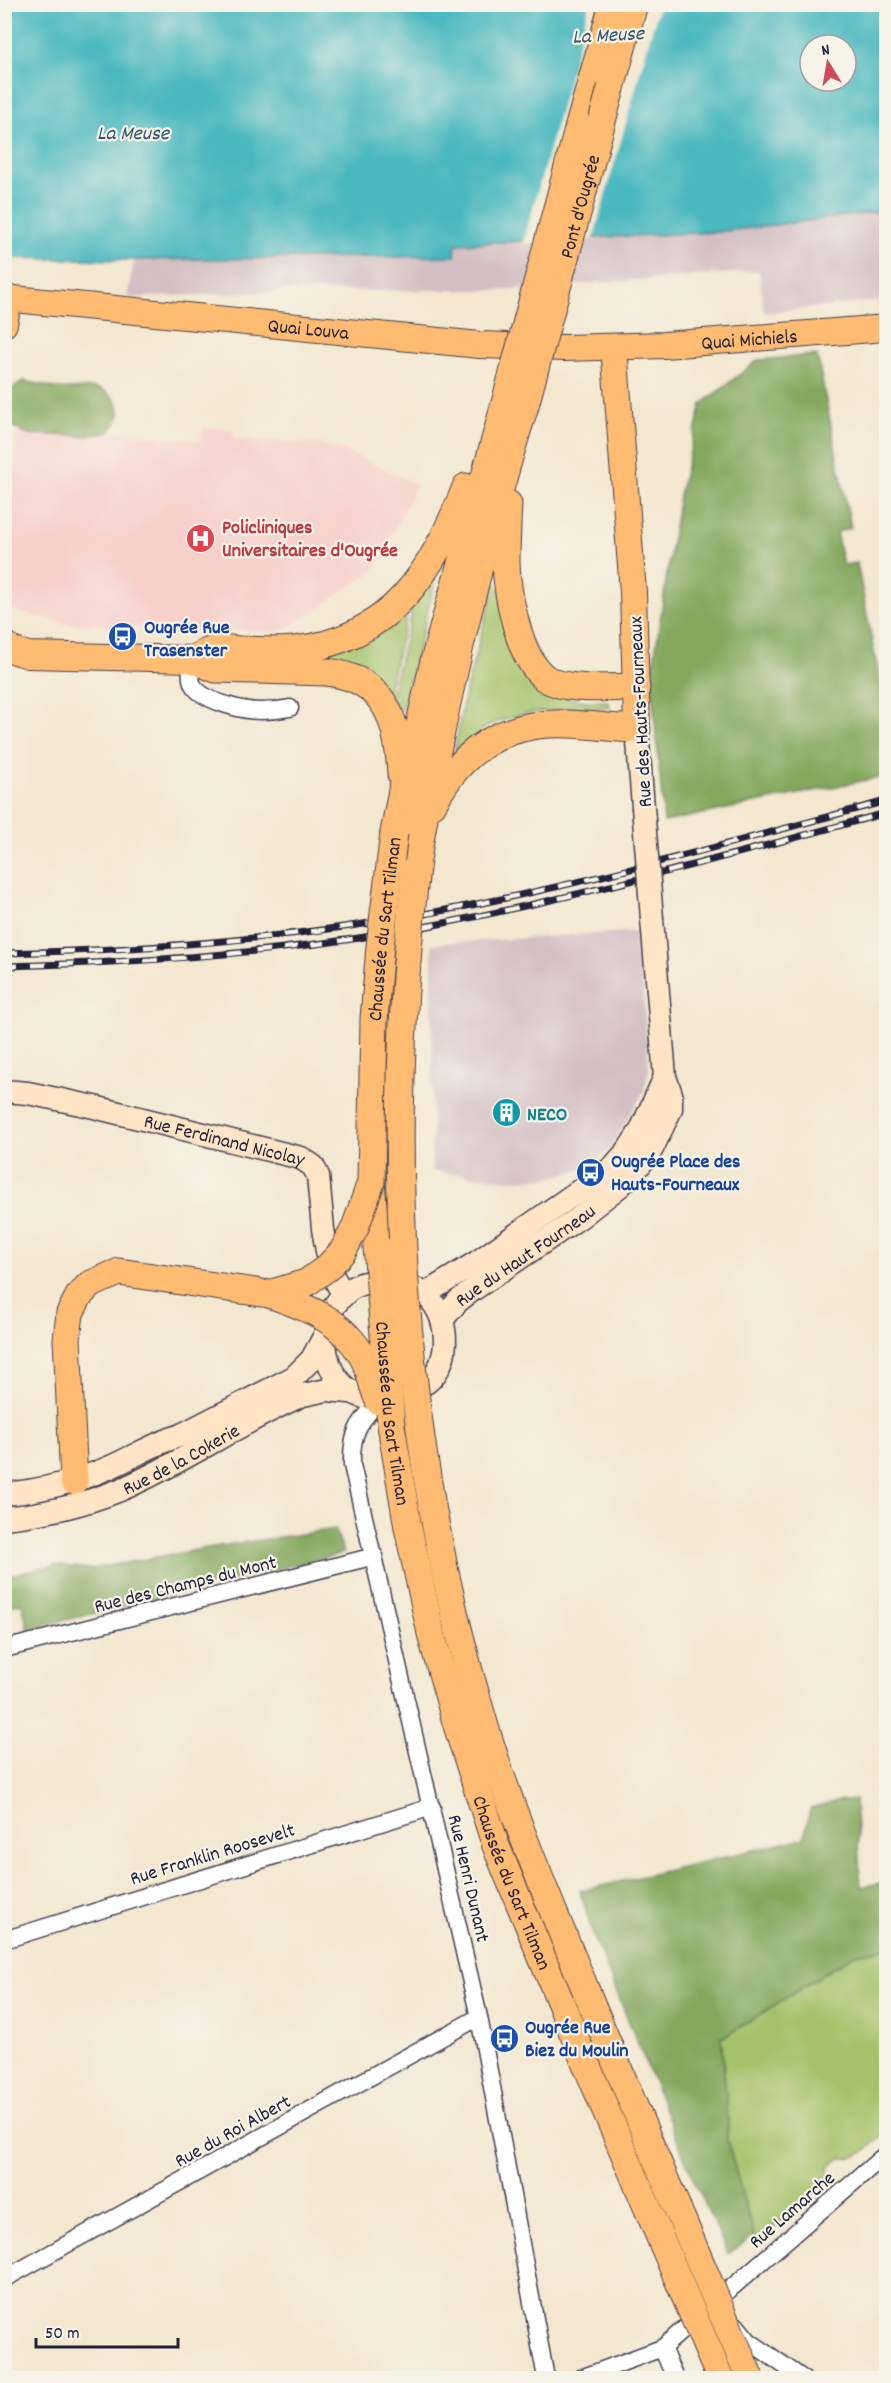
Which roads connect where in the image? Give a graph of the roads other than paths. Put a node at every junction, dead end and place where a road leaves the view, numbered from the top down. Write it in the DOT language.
graph roads {
  1 [pos="613,4"];
  2 [pos="634,4"];
  3 [pos="7,298"];
  4 [pos="4,324"];
  5 [pos="886,328"];
  6 [pos="614,347"];
  7 [pos="514,408"];
  8 [pos="500,451"];
  9 [pos="7,650"];
  10 [pos="192,659"];
  11 [pos="636,687"];
  12 [pos="290,708"];
  13 [pos="637,729"];
  14 [pos="402,790"];
  15 [pos="407,833"];
  16 [pos="665,1077"];
  17 [pos="4,1091"];
  18 [pos="371,1182"];
  19 [pos="269,1294"];
  20 [pos="425,1294"];
  21 [pos="344,1295"];
  22 [pos="442,1320"];
  23 [pos="325,1335"];
  24 [pos="349,1392"];
  25 [pos="381,1399"];
  26 [pos="391,1425"];
  27 [pos="74,1481"];
  28 [pos="4,1494"];
  29 [pos="4,1518"];
  30 [pos="375,1556"];
  31 [pos="4,1649"];
  32 [pos="432,1807"];
  33 [pos="4,1940"];
  34 [pos="479,2018"];
  35 [pos="886,2154"];
  36 [pos="4,2279"];
  37 [pos="723,2297"];
  38 [pos="662,2349"];
  39 [pos="546,2379"];
  40 [pos="581,2379"];
  41 [pos="675,2379"];
  42 [pos="720,2379"];
  43 [pos="750,2379"];
  44 [pos="802,2379"];
  1 -- 7 [label="highway, Pont d'Ougrée, bridge"];
  2 -- 7 [label="highway, Pont d'Ougrée, bridge"];
  3 -- 4 [label="main road"];
  3 -- 6 [label="main road, Quai Louva"];
  5 -- 6 [label="main road, Quai Michiels"];
  6 -- 11 [label="main road, Rue des Hauts-Fourneaux"];
  7 -- 8 [label="highway, Chaussée du Sart Tilman"];
  8 -- 10 [label="highway"];
  8 -- 11 [label="highway"];
  8 -- 14 [label="highway, Chaussée du Sart Tilman"];
  8 -- 15 [label="highway, Chaussée du Sart Tilman"];
  9 -- 10 [label="main road"];
  10 -- 12 [label="street"];
  10 -- 14 [label="highway"];
  11 -- 13 [label="main road, Rue des Hauts-Fourneaux"];
  13 -- 15 [label="highway"];
  13 -- 16 [label="main road, Rue des Hauts-Fourneaux, bridge"];
  14 -- 15 [label="highway, Chaussée du Sart Tilman"];
  15 -- 18 [label="highway, Chaussée du Sart Tilman, bridge"];
  15 -- 43 [label="highway, Chaussée du Sart Tilman, bridge"];
  16 -- 20 [label="main road, Rue du Haut Fourneau"];
  16 -- 22 [label="main road, Rue du Haut Fourneau"];
  17 -- 21 [label="main road, Rue Ferdinand Nicolay"];
  18 -- 19 [label="highway, bridge"];
  18 -- 26 [label="highway, Chaussée du Sart Tilman, bridge"];
  19 -- 26 [label="highway, bridge"];
  19 -- 27 [label="highway"];
  20 -- 21 [label="main road"];
  20 -- 22 [label="main road"];
  21 -- 23 [label="main road"];
  22 -- 25 [label="main road"];
  23 -- 24 [label="main road"];
  23 -- 27 [label="main road, Rue de la Cokerie"];
  24 -- 25 [label="main road"];
  24 -- 29 [label="main road, Rue de la Cokerie"];
  25 -- 30 [label="street, Rue Henri Dunant"];
  26 -- 42 [label="highway, Chaussée du Sart Tilman, bridge"];
  27 -- 28 [label="main road, Rue de la Cokerie"];
  30 -- 31 [label="street, Rue des Champs du Mont"];
  30 -- 32 [label="street, Rue Henri Dunant"];
  32 -- 33 [label="street, Rue Franklin Roosevelt"];
  32 -- 34 [label="street, Rue Henri Dunant"];
  34 -- 36 [label="street, Rue du Roi Albert"];
  34 -- 39 [label="street, Rue Henri Dunant"];
  35 -- 37 [label="street, Rue Lamarche"];
  37 -- 38 [label="street, Rue Lamarche"];
  37 -- 44 [label="street"];
  38 -- 40 [label="street"];
  38 -- 41 [label="street"];
}
